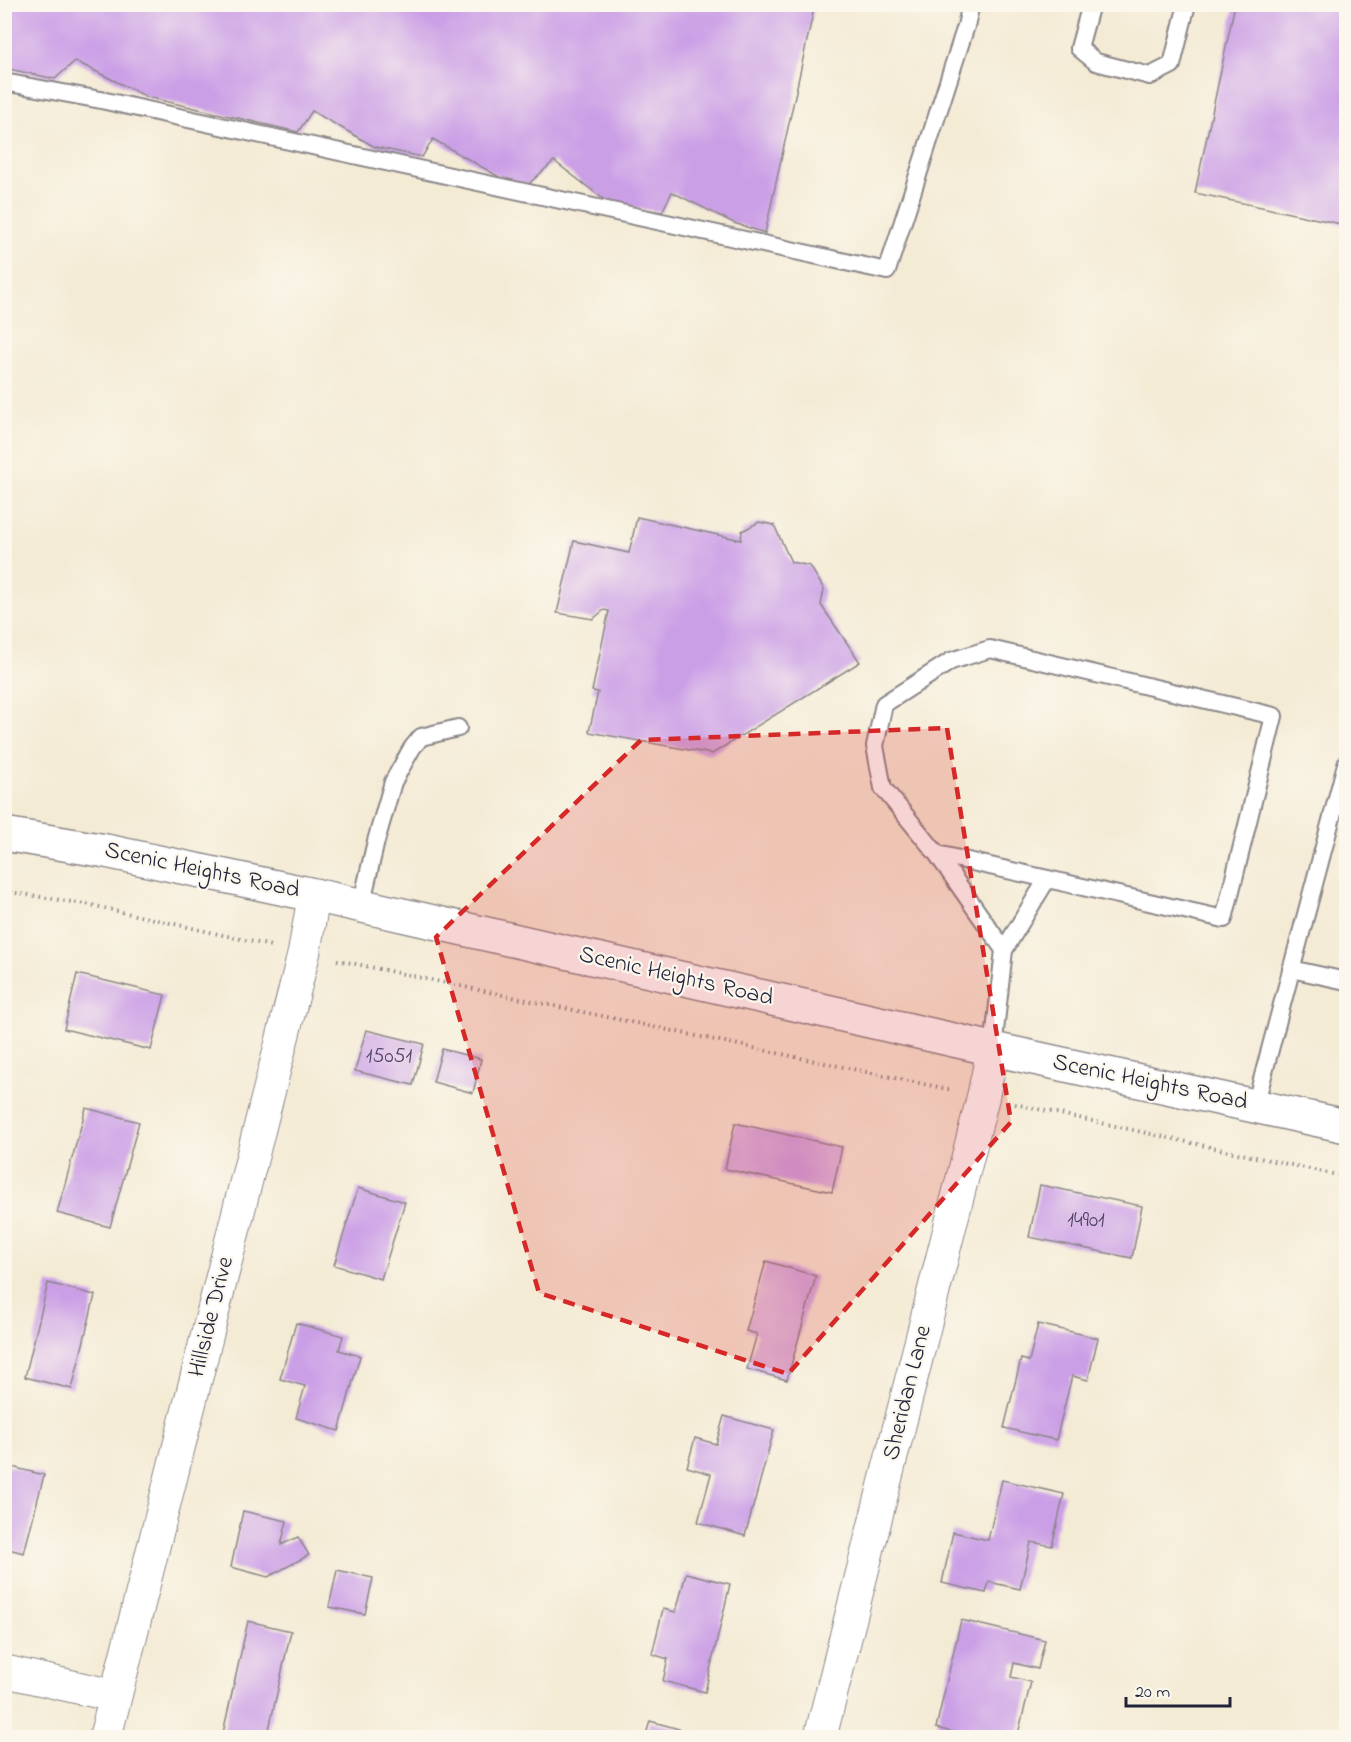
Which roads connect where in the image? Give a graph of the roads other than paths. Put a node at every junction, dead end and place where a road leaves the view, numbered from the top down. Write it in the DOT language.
graph roads {
  1 [pos="971,4"];
  2 [pos="1091,4"];
  3 [pos="1186,4"];
  4 [pos="4,82"];
  5 [pos="458,728"];
  6 [pos="1347,764"];
  7 [pos="4,834"];
  8 [pos="937,854"];
  9 [pos="1047,879"];
  10 [pos="314,895"];
  11 [pos="361,906"];
  12 [pos="1004,950"];
  13 [pos="1291,969"];
  14 [pos="1347,981"];
  15 [pos="993,1049"];
  16 [pos="1255,1106"];
  17 [pos="1347,1126"];
  18 [pos="4,1671"];
  19 [pos="115,1696"];
  20 [pos="105,1737"];
  21 [pos="820,1737"];
  1 -- 4 [label="lane"];
  2 -- 3 [label="lane"];
  5 -- 11 [label="lane"];
  6 -- 13 [label="lane"];
  7 -- 10 [label="street, Scenic Heights Road"];
  8 -- 9 [label="lane"];
  8 -- 9 [label="lane"];
  8 -- 12 [label="lane"];
  9 -- 12 [label="lane"];
  10 -- 11 [label="street, Scenic Heights Road"];
  10 -- 19 [label="street, Hillside Drive"];
  11 -- 15 [label="street, Scenic Heights Road"];
  12 -- 15 [label="lane"];
  13 -- 14 [label="lane"];
  13 -- 16 [label="lane"];
  15 -- 16 [label="street, Scenic Heights Road"];
  15 -- 21 [label="street, Sheridan Lane"];
  16 -- 17 [label="street, Scenic Heights Road"];
  18 -- 19 [label="street"];
  19 -- 20 [label="street, Hillside Drive"];
}
